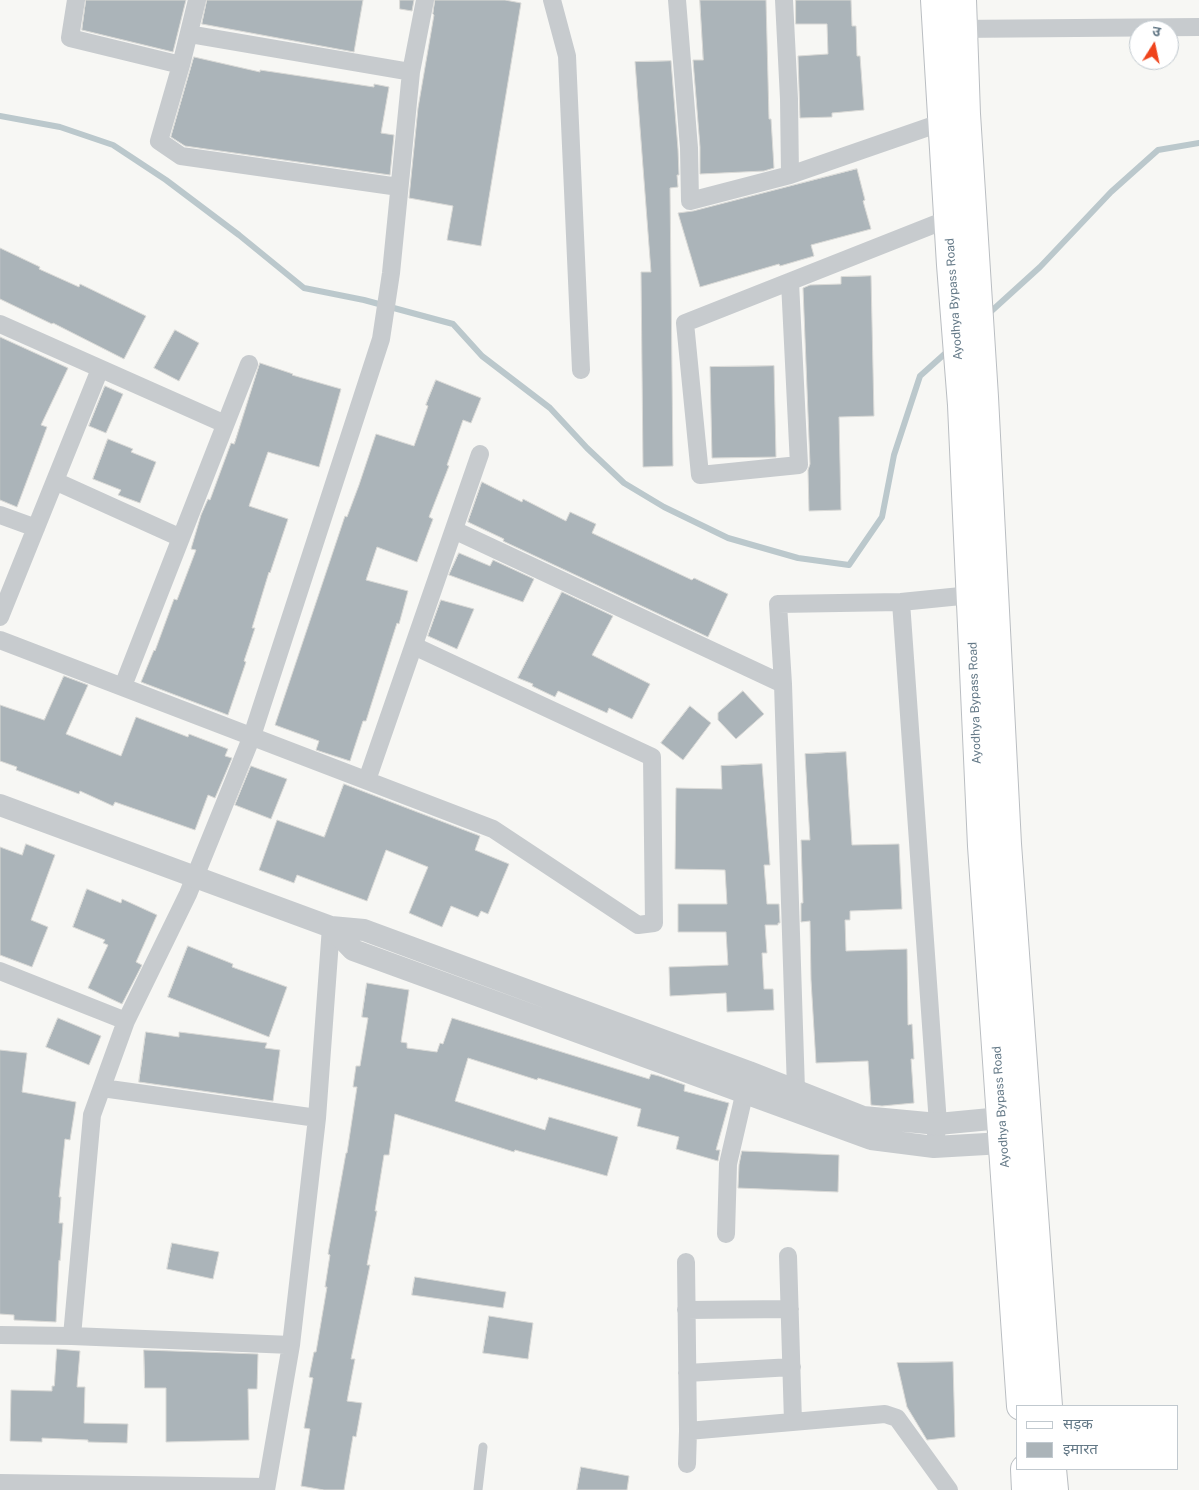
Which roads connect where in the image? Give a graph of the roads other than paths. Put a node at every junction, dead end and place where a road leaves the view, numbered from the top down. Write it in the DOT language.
graph roads {
  1 [pos="76,0"];
  2 [pos="196,0"];
  3 [pos="425,0"];
  4 [pos="552,0"];
  5 [pos="677,0"];
  6 [pos="784,0"];
  7 [pos="936,0"];
  8 [pos="962,0"];
  9 [pos="1199,27"];
  10 [pos="950,29"];
  11 [pos="189,34"];
  12 [pos="181,65"];
  13 [pos="411,72"];
  14 [pos="943,122"];
  15 [pos="790,175"];
  16 [pos="399,187"];
  17 [pos="948,219"];
  18 [pos="963,264"];
  19 [pos="790,282"];
  20 [pos="0,324"];
  21 [pos="249,364"];
  22 [pos="100,368"];
  23 [pos="581,370"];
  24 [pos="973,401"];
  25 [pos="224,424"];
  26 [pos="480,454"];
  27 [pos="55,481"];
  28 [pos="0,515"];
  29 [pos="36,528"];
  30 [pos="454,530"];
  31 [pos="181,538"];
  32 [pos="971,595"];
  33 [pos="901,602"];
  34 [pos="0,618"];
  35 [pos="0,640"];
  36 [pos="414,646"];
  37 [pos="783,684"];
  38 [pos="122,686"];
  39 [pos="252,736"];
  40 [pos="367,780"];
  41 [pos="0,805"];
  42 [pos="195,876"];
  43 [pos="331,928"];
  44 [pos="0,971"];
  45 [pos="126,1021"];
  46 [pos="747,1082"];
  47 [pos="102,1088"];
  48 [pos="795,1100"];
  49 [pos="317,1118"];
  50 [pos="938,1124"];
  51 [pos="1015,1128"];
  52 [pos="934,1147"];
  53 [pos="726,1234"];
  54 [pos="788,1256"];
  55 [pos="686,1262"];
  56 [pos="790,1309"];
  57 [pos="686,1310"];
  58 [pos="0,1335"];
  59 [pos="72,1336"];
  60 [pos="291,1344"];
  61 [pos="792,1367"];
  62 [pos="687,1373"];
  63 [pos="1021,1405"];
  64 [pos="1048,1405"];
  65 [pos="793,1422"];
  66 [pos="688,1431"];
  67 [pos="484,1447"];
  68 [pos="687,1464"];
  69 [pos="1025,1470"];
  70 [pos="1052,1470"];
  71 [pos="0,1483"];
  72 [pos="266,1489"];
  73 [pos="478,1490"];
  74 [pos="949,1490"];
  75 [pos="1026,1490"];
  76 [pos="1054,1490"];
  1 -- 12 [label="street"];
  2 -- 11 [label="street"];
  3 -- 13 [label="street"];
  4 -- 23 [label="street"];
  5 -- 15 [label="street"];
  6 -- 15 [label="street"];
  7 -- 10 [label="main road, Ayodhya Bypass Road"];
  8 -- 10 [label="main road, Ayodhya Bypass Road"];
  9 -- 10 [label="street"];
  10 -- 14 [label="main road, Ayodhya Bypass Road"];
  10 -- 18 [label="main road, Ayodhya Bypass Road"];
  11 -- 12 [label="street"];
  11 -- 13 [label="street"];
  12 -- 16 [label="street"];
  13 -- 16 [label="street"];
  14 -- 15 [label="street"];
  14 -- 17 [label="main road, Ayodhya Bypass Road"];
  16 -- 39 [label="street"];
  17 -- 18 [label="main road, Ayodhya Bypass Road"];
  17 -- 19 [label="street"];
  18 -- 24 [label="main road, Ayodhya Bypass Road"];
  19 -- 19 [label="street"];
  20 -- 22 [label="street"];
  21 -- 25 [label="street"];
  22 -- 25 [label="street"];
  22 -- 27 [label="street"];
  24 -- 32 [label="main road, Ayodhya Bypass Road"];
  24 -- 51 [label="main road, Ayodhya Bypass Road"];
  25 -- 31 [label="street"];
  26 -- 30 [label="street"];
  27 -- 29 [label="street"];
  27 -- 31 [label="street"];
  28 -- 29 [label="street"];
  29 -- 34 [label="street"];
  30 -- 36 [label="street"];
  30 -- 37 [label="street"];
  31 -- 38 [label="street"];
  32 -- 33 [label="street"];
  32 -- 51 [label="main road, Ayodhya Bypass Road"];
  33 -- 37 [label="street"];
  33 -- 50 [label="street"];
  35 -- 38 [label="street"];
  36 -- 40 [label="street"];
  36 -- 40 [label="street"];
  37 -- 48 [label="street"];
  38 -- 39 [label="street"];
  39 -- 40 [label="street"];
  39 -- 42 [label="street"];
  41 -- 42 [label="street"];
  42 -- 43 [label="street"];
  42 -- 45 [label="street"];
  43 -- 46 [label="street"];
  43 -- 49 [label="street"];
  44 -- 45 [label="street"];
  45 -- 47 [label="street"];
  46 -- 48 [label="street"];
  46 -- 53 [label="street"];
  47 -- 49 [label="street"];
  47 -- 59 [label="street"];
  48 -- 50 [label="street"];
  48 -- 52 [label="street"];
  49 -- 60 [label="street"];
  50 -- 51 [label="street"];
  50 -- 52 [label="street"];
  51 -- 52 [label="street"];
  51 -- 63 [label="main road, Ayodhya Bypass Road"];
  51 -- 64 [label="main road, Ayodhya Bypass Road"];
  54 -- 56 [label="street"];
  55 -- 57 [label="street"];
  56 -- 57 [label="street"];
  56 -- 61 [label="street"];
  57 -- 62 [label="street"];
  58 -- 59 [label="street"];
  59 -- 60 [label="street"];
  60 -- 72 [label="street"];
  61 -- 62 [label="street"];
  61 -- 65 [label="street"];
  62 -- 66 [label="street"];
  65 -- 66 [label="street"];
  65 -- 74 [label="street"];
  66 -- 68 [label="street"];
  67 -- 73 [label="lane"];
  69 -- 75 [label="main road"];
  70 -- 76 [label="main road"];
  71 -- 72 [label="street"];
}
